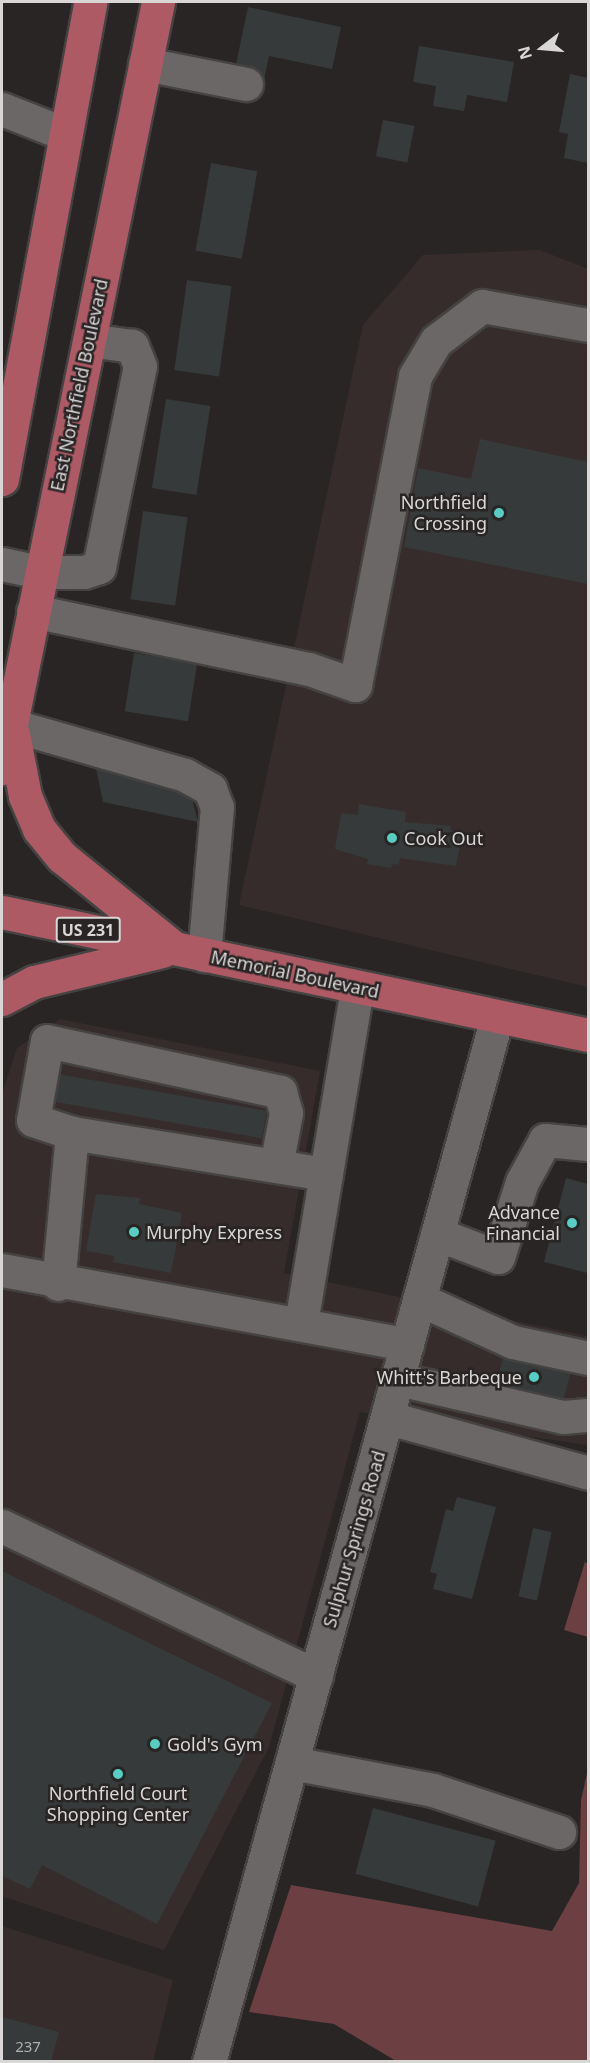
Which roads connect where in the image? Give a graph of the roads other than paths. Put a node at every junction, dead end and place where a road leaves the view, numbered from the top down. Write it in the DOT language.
graph roads {
  1 [pos="90,2"];
  2 [pos="158,2"];
  3 [pos="145,64"];
  4 [pos="246,84"];
  5 [pos="2,109"];
  6 [pos="65,134"];
  7 [pos="588,325"];
  8 [pos="89,340"];
  9 [pos="2,479"];
  10 [pos="2,564"];
  11 [pos="40,572"];
  12 [pos="33,611"];
  13 [pos="11,725"];
  14 [pos="2,768"];
  15 [pos="2,912"];
  16 [pos="189,952"];
  17 [pos="357,987"];
  18 [pos="2,999"];
  19 [pos="497,1017"];
  20 [pos="588,1035"];
  21 [pos="72,1133"];
  22 [pos="588,1144"];
  23 [pos="276,1166"];
  24 [pos="326,1174"];
  25 [pos="437,1234"];
  26 [pos="2,1270"];
  27 [pos="58,1284"];
  28 [pos="419,1299"];
  29 [pos="301,1323"];
  30 [pos="407,1344"];
  31 [pos="588,1358"];
  32 [pos="398,1379"];
  33 [pos="588,1415"];
  34 [pos="389,1418"];
  35 [pos="588,1473"];
  36 [pos="2,1526"];
  37 [pos="316,1676"];
  38 [pos="292,1763"];
  39 [pos="559,1832"];
  40 [pos="209,2061"];
  1 -- 6 [label="main road"];
  2 -- 3 [label="main road, East Northfield Boulevard"];
  3 -- 4 [label="street"];
  3 -- 8 [label="main road, East Northfield Boulevard"];
  5 -- 6 [label="street"];
  6 -- 9 [label="main road"];
  7 -- 12 [label="street"];
  8 -- 11 [label="main road, East Northfield Boulevard"];
  8 -- 11 [label="street"];
  10 -- 11 [label="street"];
  11 -- 12 [label="main road, East Northfield Boulevard"];
  12 -- 13 [label="main road, East Northfield Boulevard"];
  13 -- 14 [label="main road, East Northfield Boulevard"];
  13 -- 16 [label="main road"];
  13 -- 16 [label="street"];
  15 -- 16 [label="main road, Memorial Boulevard / US 231"];
  16 -- 17 [label="main road, Memorial Boulevard / US 231"];
  16 -- 18 [label="main road"];
  17 -- 19 [label="main road, Memorial Boulevard / US 231"];
  17 -- 24 [label="street"];
  19 -- 20 [label="main road, Memorial Boulevard / US 231"];
  19 -- 25 [label="street, Sulphur Springs Road"];
  21 -- 23 [label="street"];
  21 -- 23 [label="street"];
  21 -- 27 [label="street"];
  22 -- 25 [label="street"];
  23 -- 24 [label="street"];
  24 -- 29 [label="street"];
  25 -- 28 [label="street, Sulphur Springs Road"];
  26 -- 27 [label="street"];
  27 -- 29 [label="street"];
  28 -- 30 [label="street, Sulphur Springs Road"];
  28 -- 31 [label="street"];
  29 -- 30 [label="street"];
  30 -- 32 [label="street, Sulphur Springs Road"];
  32 -- 33 [label="street"];
  32 -- 34 [label="street, Sulphur Springs Road"];
  34 -- 35 [label="street"];
  34 -- 37 [label="street, Sulphur Springs Road"];
  36 -- 37 [label="street"];
  37 -- 38 [label="street, Sulphur Springs Road"];
  38 -- 39 [label="street"];
  38 -- 40 [label="street, Sulphur Springs Road"];
}
